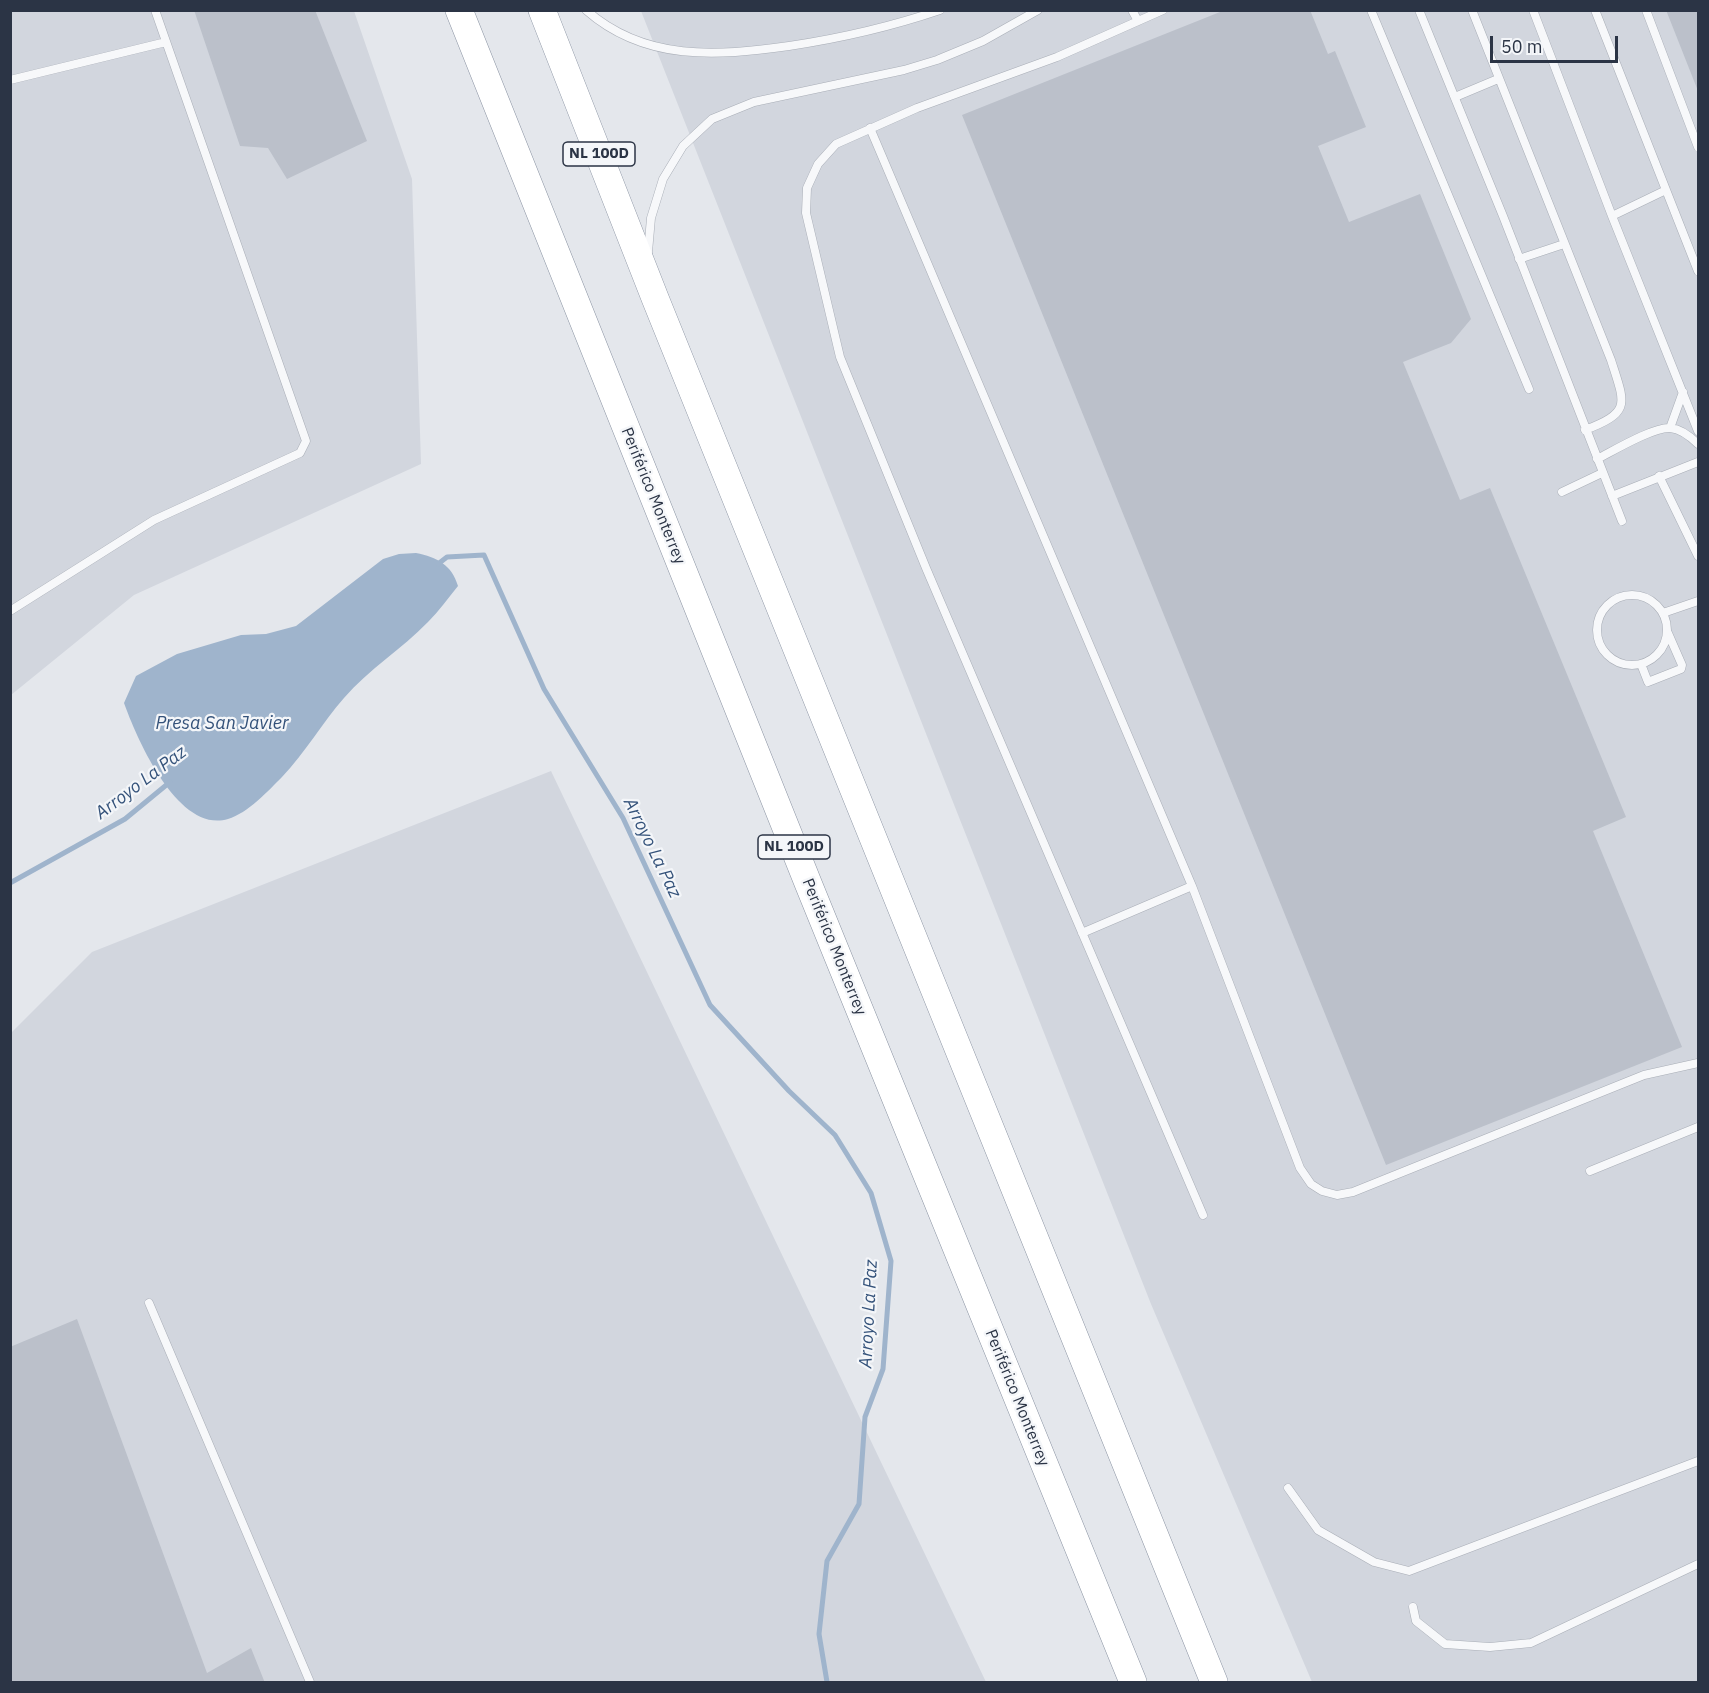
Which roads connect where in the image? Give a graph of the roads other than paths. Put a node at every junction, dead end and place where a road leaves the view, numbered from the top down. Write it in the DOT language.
graph roads {
  1 [pos="155,10"];
  2 [pos="459,10"];
  3 [pos="542,10"];
  4 [pos="586,10"];
  5 [pos="940,10"];
  6 [pos="1038,10"];
  7 [pos="1132,10"];
  8 [pos="1163,10"];
  9 [pos="1371,10"];
  10 [pos="1419,10"];
  11 [pos="1472,10"];
  12 [pos="1533,10"];
  13 [pos="1595,10"];
  14 [pos="1647,10"];
  15 [pos="1138,21"];
  16 [pos="166,42"];
  17 [pos="1498,79"];
  18 [pos="10,80"];
  19 [pos="1455,97"];
  20 [pos="870,128"];
  21 [pos="1698,147"];
  22 [pos="1666,190"];
  23 [pos="1612,216"];
  24 [pos="1564,244"];
  25 [pos="1520,259"];
  26 [pos="1698,271"];
  27 [pos="655,297"];
  28 [pos="1529,389"];
  29 [pos="1683,392"];
  30 [pos="1670,428"];
  31 [pos="1585,430"];
  32 [pos="1698,431"];
  33 [pos="1698,444"];
  34 [pos="1597,459"];
  35 [pos="1698,462"];
  36 [pos="1602,473"];
  37 [pos="1659,476"];
  38 [pos="1562,492"];
  39 [pos="1612,496"];
  40 [pos="1622,521"];
  41 [pos="1698,556"];
  42 [pos="1698,601"];
  43 [pos="10,611"];
  44 [pos="1663,613"];
  45 [pos="1667,632"];
  46 [pos="1641,664"];
  47 [pos="1192,886"];
  48 [pos="1082,933"];
  49 [pos="1698,1063"];
  50 [pos="1698,1127"];
  51 [pos="1590,1171"];
  52 [pos="1203,1215"];
  53 [pos="149,1303"];
  54 [pos="1698,1461"];
  55 [pos="1288,1488"];
  56 [pos="1698,1564"];
  57 [pos="1413,1607"];
  58 [pos="310,1683"];
  59 [pos="1133,1683"];
  60 [pos="1214,1683"];
  1 -- 16 [label="lane"];
  2 -- 59 [label="highway, Periférico Monterrey / NL 100D"];
  3 -- 27 [label="highway, NL 100D"];
  4 -- 5 [label="lane"];
  6 -- 27 [label="lane"];
  7 -- 15 [label="lane"];
  8 -- 15 [label="lane"];
  9 -- 28 [label="lane"];
  10 -- 19 [label="lane"];
  11 -- 17 [label="lane"];
  12 -- 23 [label="lane"];
  13 -- 22 [label="lane"];
  14 -- 21 [label="lane"];
  15 -- 20 [label="lane"];
  16 -- 18 [label="lane"];
  16 -- 43 [label="lane"];
  17 -- 19 [label="lane"];
  17 -- 24 [label="lane"];
  19 -- 25 [label="lane"];
  20 -- 47 [label="lane"];
  20 -- 48 [label="lane"];
  22 -- 23 [label="lane"];
  22 -- 26 [label="lane"];
  23 -- 29 [label="lane"];
  24 -- 25 [label="lane"];
  24 -- 31 [label="lane"];
  25 -- 31 [label="lane"];
  27 -- 60 [label="highway, NL 100D"];
  29 -- 30 [label="lane"];
  29 -- 32 [label="lane"];
  30 -- 33 [label="lane"];
  30 -- 34 [label="lane"];
  31 -- 34 [label="lane"];
  34 -- 36 [label="lane"];
  35 -- 37 [label="lane"];
  36 -- 38 [label="lane"];
  36 -- 39 [label="lane"];
  37 -- 39 [label="lane"];
  37 -- 41 [label="lane"];
  39 -- 40 [label="lane"];
  42 -- 44 [label="lane"];
  44 -- 45 [label="lane"];
  44 -- 46 [label="lane"];
  45 -- 46 [label="lane"];
  45 -- 46 [label="lane"];
  47 -- 48 [label="lane"];
  47 -- 49 [label="lane"];
  48 -- 52 [label="lane"];
  50 -- 51 [label="lane"];
  53 -- 58 [label="lane"];
  54 -- 55 [label="lane"];
  56 -- 57 [label="lane"];
}
